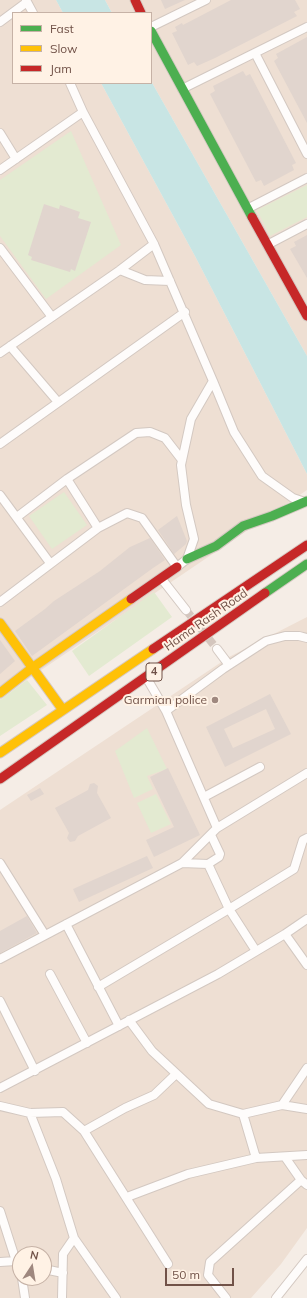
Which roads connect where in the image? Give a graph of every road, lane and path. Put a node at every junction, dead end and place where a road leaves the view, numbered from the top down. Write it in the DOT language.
graph roads {
  1 [pos="134,0"];
  2 [pos="206,0"];
  3 [pos="27,1"];
  4 [pos="13,12"];
  5 [pos="32,12"];
  6 [pos="140,12"];
  7 [pos="12,13"];
  8 [pos="0,22"];
  9 [pos="307,26"];
  10 [pos="152,27"];
  11 [pos="152,33"];
  12 [pos="255,53"];
  13 [pos="70,84"];
  14 [pos="182,89"];
  15 [pos="83,112"];
  16 [pos="0,133"];
  17 [pos="307,154"];
  18 [pos="16,159"];
  19 [pos="0,170"];
  20 [pos="307,178"];
  21 [pos="247,209"];
  22 [pos="307,224"];
  23 [pos="154,244"];
  24 [pos="267,245"];
  25 [pos="0,248"];
  26 [pos="120,270"];
  27 [pos="170,281"];
  28 [pos="184,312"];
  29 [pos="307,316"];
  30 [pos="52,317"];
  31 [pos="10,346"];
  32 [pos="0,353"];
  33 [pos="213,381"];
  34 [pos="58,402"];
  35 [pos="0,444"];
  36 [pos="182,460"];
  37 [pos="67,478"];
  38 [pos="0,494"];
  39 [pos="306,502"];
  40 [pos="17,517"];
  41 [pos="98,528"];
  42 [pos="307,546"];
  43 [pos="187,559"];
  44 [pos="50,563"];
  45 [pos="307,564"];
  46 [pos="177,567"];
  47 [pos="161,578"];
  48 [pos="241,590"];
  49 [pos="0,602"];
  50 [pos="249,604"];
  51 [pos="186,610"];
  52 [pos="0,623"];
  53 [pos="307,638"];
  54 [pos="217,650"];
  55 [pos="229,665"];
  56 [pos="32,668"];
  57 [pos="146,677"];
  58 [pos="0,693"];
  59 [pos="63,710"];
  60 [pos="166,711"];
  61 [pos="0,753"];
  62 [pos="260,767"];
  63 [pos="307,773"];
  64 [pos="0,779"];
  65 [pos="204,797"];
  66 [pos="217,828"];
  67 [pos="211,835"];
  68 [pos="307,838"];
  69 [pos="0,862"];
  70 [pos="182,863"];
  71 [pos="208,864"];
  72 [pos="229,909"];
  73 [pos="307,919"];
  74 [pos="66,924"];
  75 [pos="285,934"];
  76 [pos="45,935"];
  77 [pos="256,951"];
  78 [pos="0,959"];
  79 [pos="307,965"];
  80 [pos="50,974"];
  81 [pos="98,987"];
  82 [pos="0,1001"];
  83 [pos="130,1020"];
  84 [pos="119,1026"];
  85 [pos="87,1043"];
  86 [pos="307,1068"];
  87 [pos="35,1070"];
  88 [pos="176,1074"];
  89 [pos="0,1088"];
  90 [pos="282,1105"];
  91 [pos="0,1106"];
  92 [pos="307,1109"];
  93 [pos="30,1113"];
  94 [pos="243,1114"];
  95 [pos="84,1131"];
  96 [pos="307,1155"];
  97 [pos="285,1157"];
  98 [pos="256,1158"];
  99 [pos="304,1182"];
  100 [pos="127,1197"];
  101 [pos="0,1211"];
  102 [pos="74,1238"];
  103 [pos="12,1246"];
  104 [pos="307,1259"];
  105 [pos="0,1262"];
  106 [pos="12,1263"];
  107 [pos="168,1264"];
  108 [pos="52,1270"];
  109 [pos="63,1273"];
  110 [pos="23,1286"];
  111 [pos="25,1298"];
  112 [pos="62,1298"];
  113 [pos="116,1298"];
  114 [pos="226,1298"];
  115 [pos="276,1298"];
  1 -- 6 [label="main road"];
  2 -- 10 [label="street"];
  3 -- 4 [label="street"];
  3 -- 5 [label="street"];
  7 -- 8 [label="street"];
  9 -- 12 [label="street"];
  11 -- 14 [label="main road"];
  12 -- 14 [label="street"];
  12 -- 17 [label="street"];
  13 -- 15 [label="street"];
  14 -- 21 [label="main road"];
  15 -- 18 [label="street"];
  15 -- 23 [label="street"];
  16 -- 18 [label="street"];
  18 -- 19 [label="street"];
  20 -- 21 [label="street"];
  21 -- 24 [label="main road"];
  22 -- 24 [label="street"];
  23 -- 26 [label="street"];
  23 -- 27 [label="street"];
  24 -- 29 [label="main road"];
  25 -- 30 [label="street"];
  26 -- 27 [label="street"];
  26 -- 30 [label="street"];
  27 -- 28 [label="street"];
  28 -- 33 [label="street"];
  28 -- 34 [label="street"];
  30 -- 31 [label="street"];
  31 -- 32 [label="street"];
  31 -- 34 [label="street"];
  33 -- 36 [label="street"];
  33 -- 39 [label="street"];
  34 -- 35 [label="street"];
  36 -- 37 [label="street"];
  36 -- 43 [label="street"];
  37 -- 40 [label="street"];
  37 -- 41 [label="street"];
  38 -- 40 [label="street"];
  39 -- 43 [label="main road"];
  40 -- 44 [label="street"];
  41 -- 44 [label="street"];
  41 -- 46 [label="street"];
  42 -- 48 [label="main road, Hama Rash Road / 4"];
  43 -- 46 [label="street"];
  44 -- 49 [label="street"];
  45 -- 50 [label="main road, Hama Rash Road / 4"];
  46 -- 47 [label="main road"];
  47 -- 51 [label="street"];
  47 -- 56 [label="main road"];
  48 -- 50 [label="main road"];
  48 -- 59 [label="main road, Hama Rash Road / 4"];
  50 -- 57 [label="main road, Hama Rash Road / 4"];
  52 -- 56 [label="main road"];
  53 -- 55 [label="street"];
  54 -- 55 [label="street"];
  55 -- 60 [label="street"];
  56 -- 58 [label="main road"];
  56 -- 59 [label="main road"];
  57 -- 60 [label="street"];
  57 -- 64 [label="main road, Hama Rash Road / 4"];
  59 -- 61 [label="main road, Hama Rash Road / 4"];
  60 -- 65 [label="street"];
  62 -- 65 [label="street"];
  63 -- 66 [label="street"];
  65 -- 66 [label="street"];
  66 -- 67 [label="street"];
  67 -- 70 [label="street"];
  67 -- 71 [label="street"];
  68 -- 72 [label="street"];
  69 -- 76 [label="street"];
  70 -- 71 [label="street"];
  70 -- 74 [label="street"];
  71 -- 72 [label="street"];
  72 -- 77 [label="street"];
  72 -- 81 [label="street"];
  73 -- 75 [label="street"];
  74 -- 76 [label="street"];
  74 -- 81 [label="street"];
  75 -- 77 [label="street"];
  75 -- 79 [label="street"];
  76 -- 78 [label="street"];
  77 -- 83 [label="street"];
  80 -- 85 [label="street"];
  81 -- 84 [label="street"];
  82 -- 87 [label="street"];
  83 -- 84 [label="street"];
  83 -- 88 [label="street"];
  84 -- 85 [label="street"];
  85 -- 87 [label="street"];
  86 -- 90 [label="street"];
  87 -- 89 [label="street"];
  88 -- 94 [label="street"];
  88 -- 95 [label="street"];
  90 -- 92 [label="street"];
  90 -- 94 [label="street"];
  91 -- 93 [label="street"];
  93 -- 95 [label="street"];
  93 -- 102 [label="street"];
  94 -- 98 [label="street"];
  95 -- 100 [label="street"];
  96 -- 97 [label="street"];
  97 -- 98 [label="street"];
  97 -- 99 [label="street"];
  98 -- 100 [label="street"];
  99 -- 114 [label="street"];
  100 -- 107 [label="street"];
  101 -- 103 [label="street"];
  102 -- 109 [label="street"];
  102 -- 113 [label="street"];
  104 -- 115 [label="street"];
  105 -- 106 [label="street"];
  108 -- 109 [label="street"];
  109 -- 112 [label="street"];
  110 -- 111 [label="street"];
}
